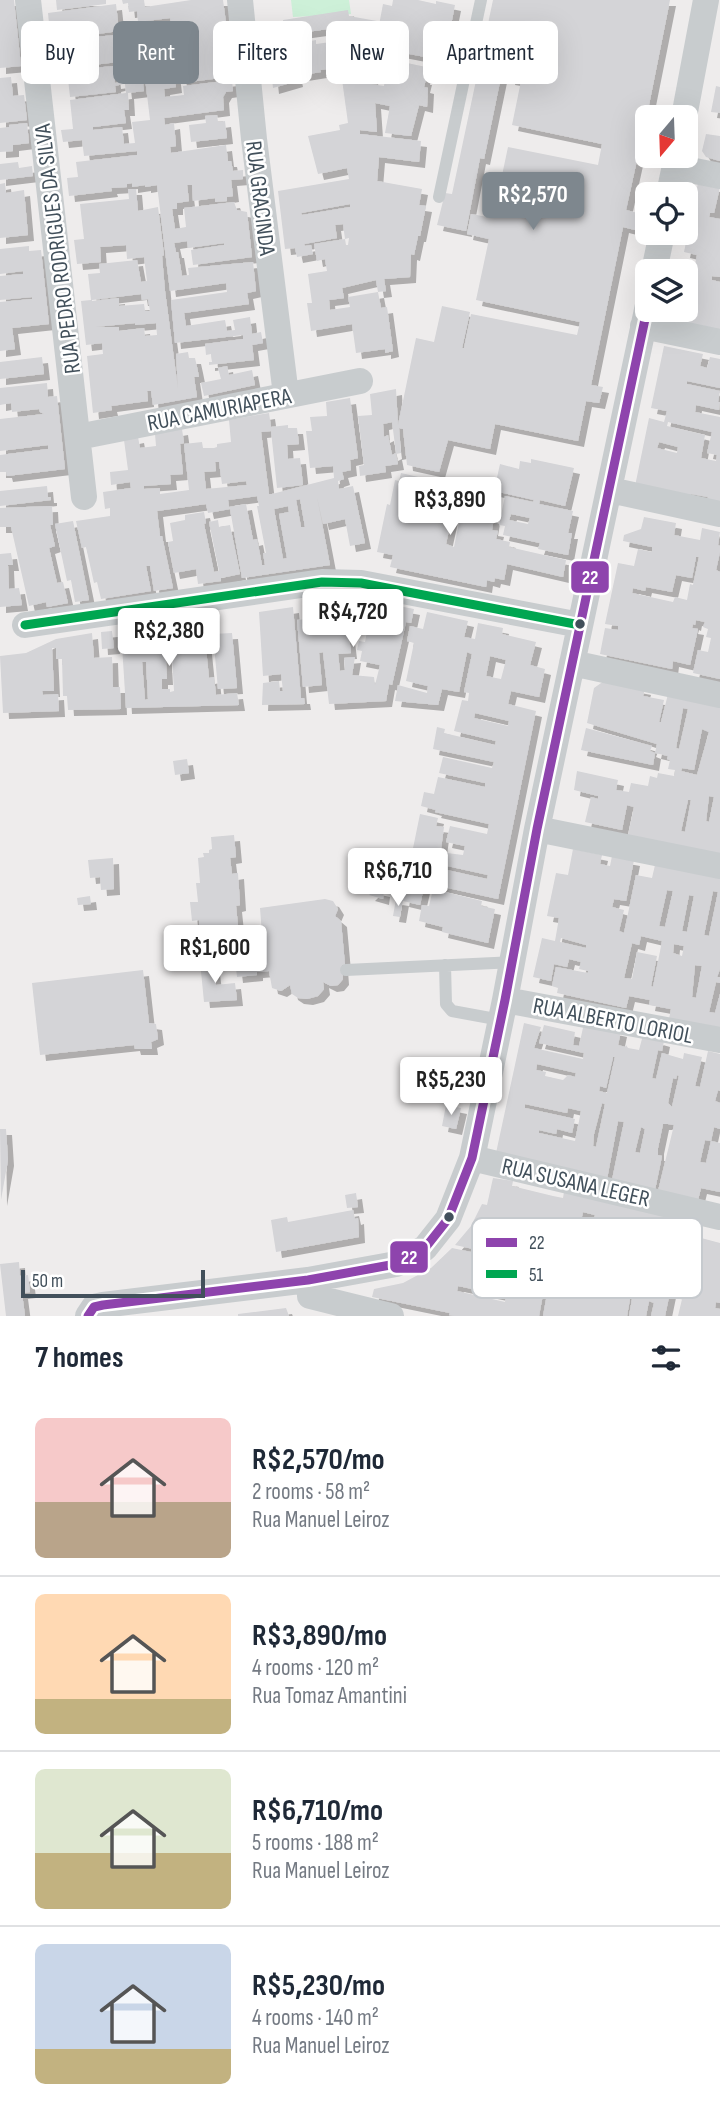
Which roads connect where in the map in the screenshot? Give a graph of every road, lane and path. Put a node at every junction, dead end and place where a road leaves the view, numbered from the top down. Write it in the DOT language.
graph roads {
  1 [pos="28,0"];
  2 [pos="240,0"];
  3 [pos="481,0"];
  4 [pos="709,0"];
  5 [pos="720,1"];
  6 [pos="687,105"];
  7 [pos="697,168"];
  8 [pos="720,176"];
  9 [pos="439,197"];
  10 [pos="644,322"];
  11 [pos="662,322"];
  12 [pos="720,342"];
  13 [pos="360,382"];
  14 [pos="286,395"];
  15 [pos="78,437"];
  16 [pos="610,490"];
  17 [pos="83,497"];
  18 [pos="720,514"];
  19 [pos="25,625"];
  20 [pos="580,625"];
  21 [pos="572,663"];
  22 [pos="720,695"];
  23 [pos="537,828"];
  24 [pos="720,866"];
  25 [pos="513,962"];
  26 [pos="445,965"];
  27 [pos="346,970"];
  28 [pos="503,1010"];
  29 [pos="720,1040"];
  30 [pos="472,1157"];
  31 [pos="720,1217"];
  32 [pos="310,1297"];
  33 [pos="88,1316"];
  34 [pos="391,1316"];
  1 -- 15 [label="street, RUA PEDRO RODRIGUES DA SILVA"];
  2 -- 14 [label="street, RUA GRACINDA"];
  3 -- 9 [label="lane"];
  4 -- 5 [label="street"];
  4 -- 6 [label="street"];
  7 -- 8 [label="street"];
  10 -- 16 [label="street"];
  11 -- 12 [label="street"];
  13 -- 14 [label="street, RUA CAMURIAPERA"];
  14 -- 15 [label="street, RUA CAMURIAPERA"];
  15 -- 17 [label="street, RUA PEDRO RODRIGUES DA SILVA"];
  16 -- 18 [label="street"];
  16 -- 20 [label="street"];
  19 -- 20 [label="street"];
  20 -- 21 [label="street"];
  21 -- 22 [label="street"];
  21 -- 23 [label="street"];
  23 -- 24 [label="street"];
  23 -- 25 [label="street"];
  25 -- 26 [label="lane"];
  25 -- 28 [label="street"];
  26 -- 27 [label="lane"];
  26 -- 28 [label="lane"];
  28 -- 29 [label="street, RUA ALBERTO LORIOL"];
  28 -- 30 [label="street"];
  30 -- 31 [label="street, RUA SUSANA LEGER"];
  30 -- 32 [label="street"];
  32 -- 33 [label="street"];
  32 -- 34 [label="street"];
}
